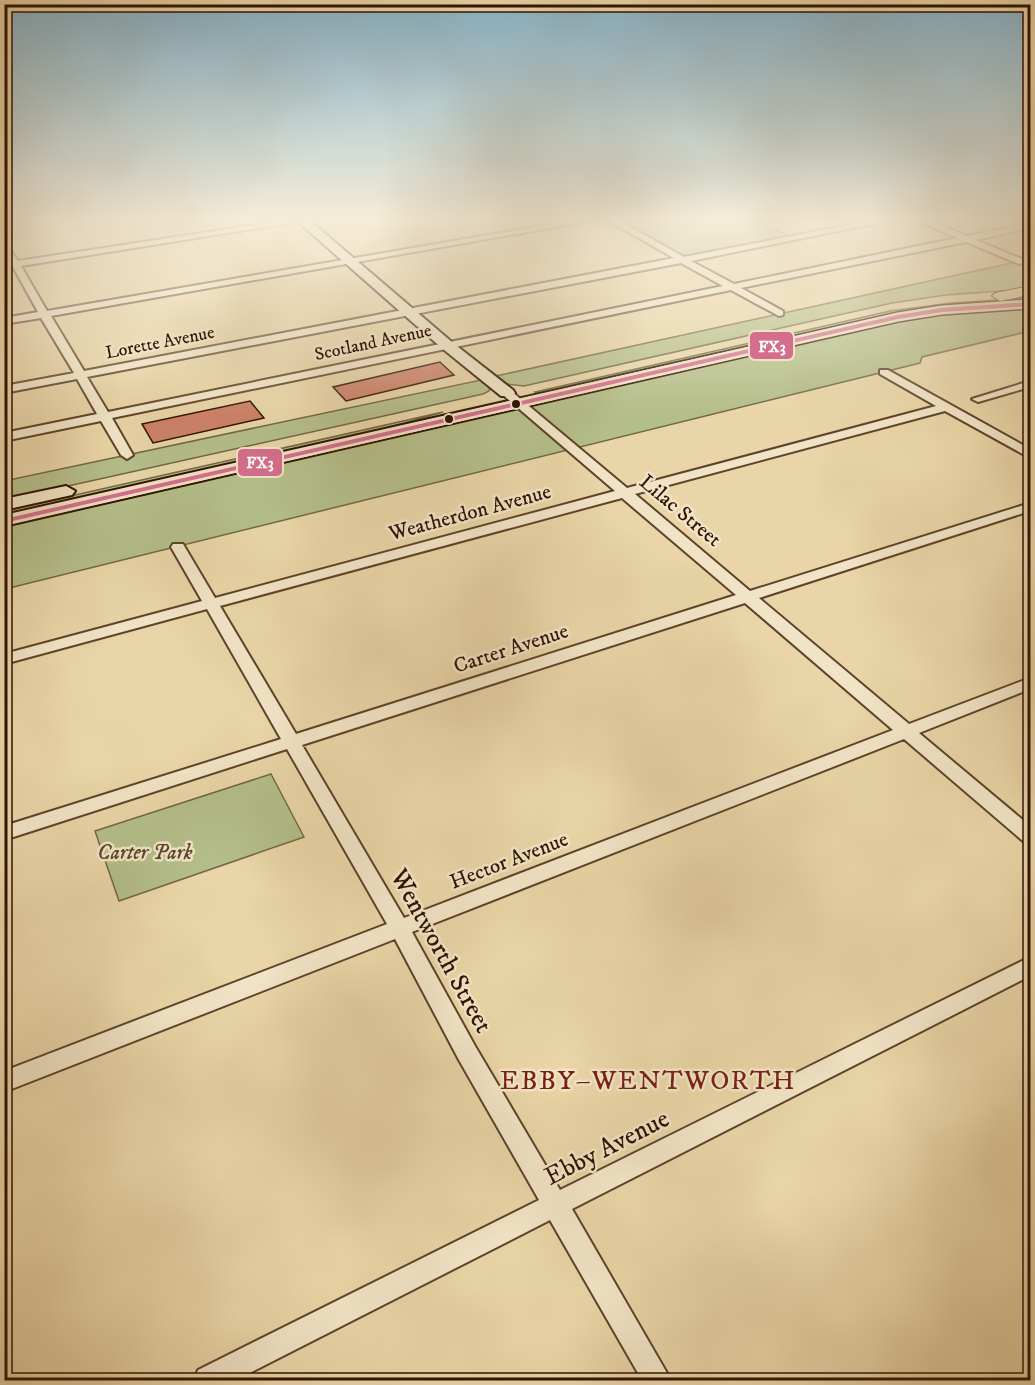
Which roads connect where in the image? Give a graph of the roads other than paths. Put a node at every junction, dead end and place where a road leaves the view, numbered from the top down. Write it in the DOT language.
graph roads {
  1 [pos="28,285"];
  2 [pos="216,285"];
  3 [pos="376,285"];
  4 [pos="553,285"];
  5 [pos="727,285"];
  6 [pos="749,285"];
  7 [pos="733,288"];
  8 [pos="1030,293"];
  9 [pos="1000,297"];
  10 [pos="1030,304"];
  11 [pos="409,312"];
  12 [pos="779,313"];
  13 [pos="44,314"];
  14 [pos="4,321"];
  15 [pos="448,346"];
  16 [pos="884,372"];
  17 [pos="79,375"];
  18 [pos="1030,384"];
  19 [pos="4,390"];
  20 [pos="507,393"];
  21 [pos="978,399"];
  22 [pos="520,404"];
  23 [pos="946,407"];
  24 [pos="103,417"];
  25 [pos="4,437"];
  26 [pos="1030,454"];
  27 [pos="127,455"];
  28 [pos="625,493"];
  29 [pos="4,505"];
  30 [pos="1030,507"];
  31 [pos="4,521"];
  32 [pos="178,547"];
  33 [pos="749,596"];
  34 [pos="211,603"];
  35 [pos="4,659"];
  36 [pos="1030,683"];
  37 [pos="908,731"];
  38 [pos="291,741"];
  39 [pos="4,833"];
  40 [pos="1030,836"];
  41 [pos="401,930"];
  42 [pos="1030,966"];
  43 [pos="4,1082"];
  44 [pos="556,1206"];
  45 [pos="208,1380"];
  46 [pos="657,1380"];
  1 -- 13 [label="street"];
  2 -- 13 [label="street"];
  3 -- 11 [label="main road, Lilac Street"];
  4 -- 11 [label="street, Lorette Avenue"];
  5 -- 7 [label="street"];
  6 -- 7 [label="street, Scotland Avenue"];
  7 -- 12 [label="street"];
  7 -- 15 [label="street, Scotland Avenue"];
  8 -- 9 [label="main road"];
  9 -- 20 [label="main road"];
  10 -- 22 [label="main road"];
  11 -- 15 [label="main road, Lilac Street"];
  11 -- 17 [label="street, Lorette Avenue"];
  13 -- 14 [label="street"];
  13 -- 17 [label="street"];
  15 -- 20 [label="main road, Lilac Street"];
  15 -- 24 [label="street, Scotland Avenue"];
  16 -- 23 [label="street"];
  17 -- 19 [label="street, Lorette Avenue"];
  17 -- 24 [label="street"];
  18 -- 21 [label="street"];
  20 -- 22 [label="street, Lilac Street"];
  20 -- 29 [label="main road"];
  22 -- 28 [label="street, Lilac Street"];
  22 -- 31 [label="main road"];
  23 -- 26 [label="street"];
  23 -- 28 [label="street, Weatherdon Avenue"];
  24 -- 25 [label="street, Scotland Avenue"];
  24 -- 27 [label="street"];
  28 -- 33 [label="street, Lilac Street"];
  28 -- 34 [label="street, Weatherdon Avenue"];
  30 -- 33 [label="street, Carter Avenue"];
  32 -- 34 [label="street, Wentworth Street"];
  33 -- 37 [label="street, Lilac Street"];
  33 -- 38 [label="street, Carter Avenue"];
  34 -- 35 [label="street, Weatherdon Avenue"];
  34 -- 38 [label="street, Wentworth Street"];
  36 -- 37 [label="street, Hector Avenue"];
  37 -- 40 [label="street, Lilac Street"];
  37 -- 41 [label="street, Hector Avenue"];
  38 -- 39 [label="street, Carter Avenue"];
  38 -- 41 [label="street, Wentworth Street"];
  41 -- 43 [label="street, Hector Avenue"];
  41 -- 44 [label="street, Wentworth Street"];
  42 -- 44 [label="street, Ebby Avenue"];
  44 -- 45 [label="street, Ebby Avenue"];
  44 -- 46 [label="street, Wentworth Street"];
}
